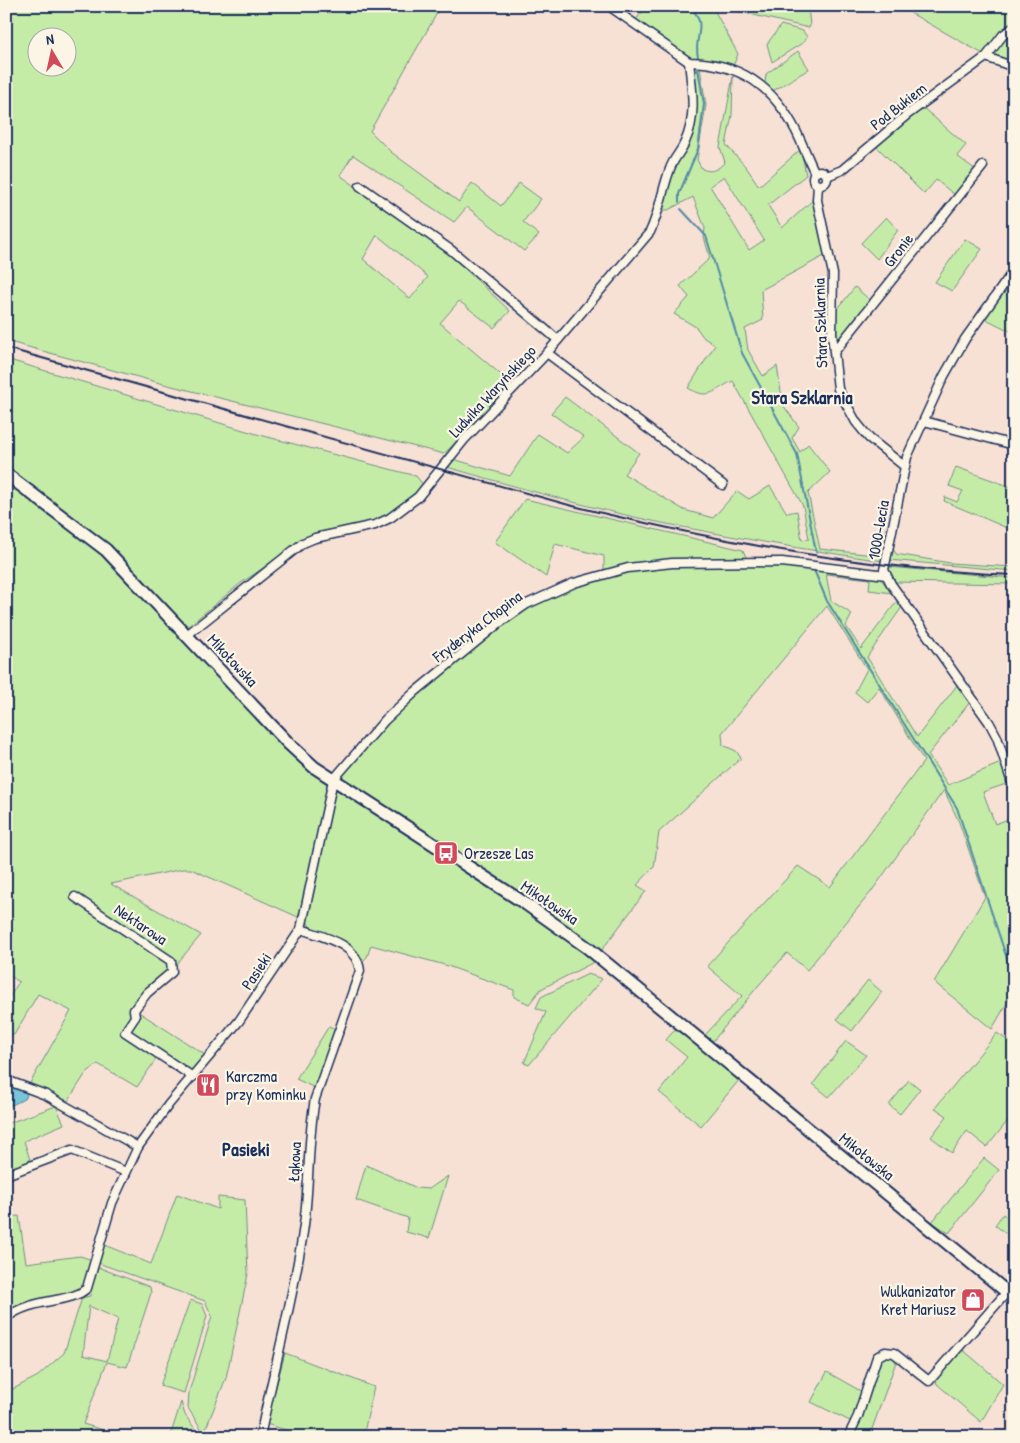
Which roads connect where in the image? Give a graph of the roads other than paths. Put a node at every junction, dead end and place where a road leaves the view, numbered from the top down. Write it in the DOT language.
graph roads {
  1 [pos="609,6"];
  2 [pos="1014,27"];
  3 [pos="986,57"];
  4 [pos="689,62"];
  5 [pos="1014,66"];
  6 [pos="982,166"];
  7 [pos="816,173"];
  8 [pos="827,176"];
  9 [pos="818,185"];
  10 [pos="360,186"];
  11 [pos="1014,270"];
  12 [pos="558,340"];
  13 [pos="835,351"];
  14 [pos="547,353"];
  15 [pos="924,421"];
  16 [pos="1014,445"];
  17 [pos="904,466"];
  18 [pos="6,474"];
  19 [pos="723,485"];
  20 [pos="886,575"];
  21 [pos="186,634"];
  22 [pos="333,780"];
  23 [pos="1014,789"];
  24 [pos="75,897"];
  25 [pos="301,929"];
  26 [pos="193,1077"];
  27 [pos="6,1080"];
  28 [pos="138,1147"];
  29 [pos="126,1172"];
  30 [pos="6,1175"];
  31 [pos="1010,1295"];
  32 [pos="6,1318"];
  33 [pos="260,1437"];
  34 [pos="848,1437"];
  1 -- 4 [label="street"];
  2 -- 3 [label="street, Pod Bukiem"];
  3 -- 5 [label="street"];
  3 -- 8 [label="street, Pod Bukiem"];
  4 -- 7 [label="street"];
  4 -- 12 [label="street, Ludwika Waryńskiego"];
  6 -- 13 [label="street, Gronie"];
  7 -- 8 [label="street"];
  7 -- 9 [label="street"];
  8 -- 9 [label="street"];
  9 -- 13 [label="street, Stara Szklarnia"];
  10 -- 12 [label="street"];
  11 -- 15 [label="street, 1000-lecia"];
  12 -- 14 [label="street, Ludwika Waryńskiego"];
  13 -- 17 [label="street, Stara Szklarnia"];
  14 -- 19 [label="street"];
  14 -- 21 [label="street, Ludwika Waryńskiego"];
  15 -- 16 [label="street"];
  15 -- 17 [label="street, 1000-lecia"];
  17 -- 20 [label="street, 1000-lecia"];
  18 -- 21 [label="main road, Mikołowska"];
  20 -- 22 [label="street, Fryderyka Chopina"];
  20 -- 23 [label="street, 1000-lecia"];
  21 -- 22 [label="main road, Mikołowska"];
  22 -- 25 [label="street, Pasieki"];
  22 -- 31 [label="main road, Mikołowska"];
  24 -- 26 [label="street, Nektarowa"];
  25 -- 26 [label="street, Pasieki"];
  25 -- 33 [label="street, Łąkowa"];
  26 -- 28 [label="street, Pasieki"];
  27 -- 28 [label="street"];
  28 -- 29 [label="street, Pasieki"];
  29 -- 30 [label="street"];
  29 -- 32 [label="street, Pasieki"];
  31 -- 34 [label="street"];
}
